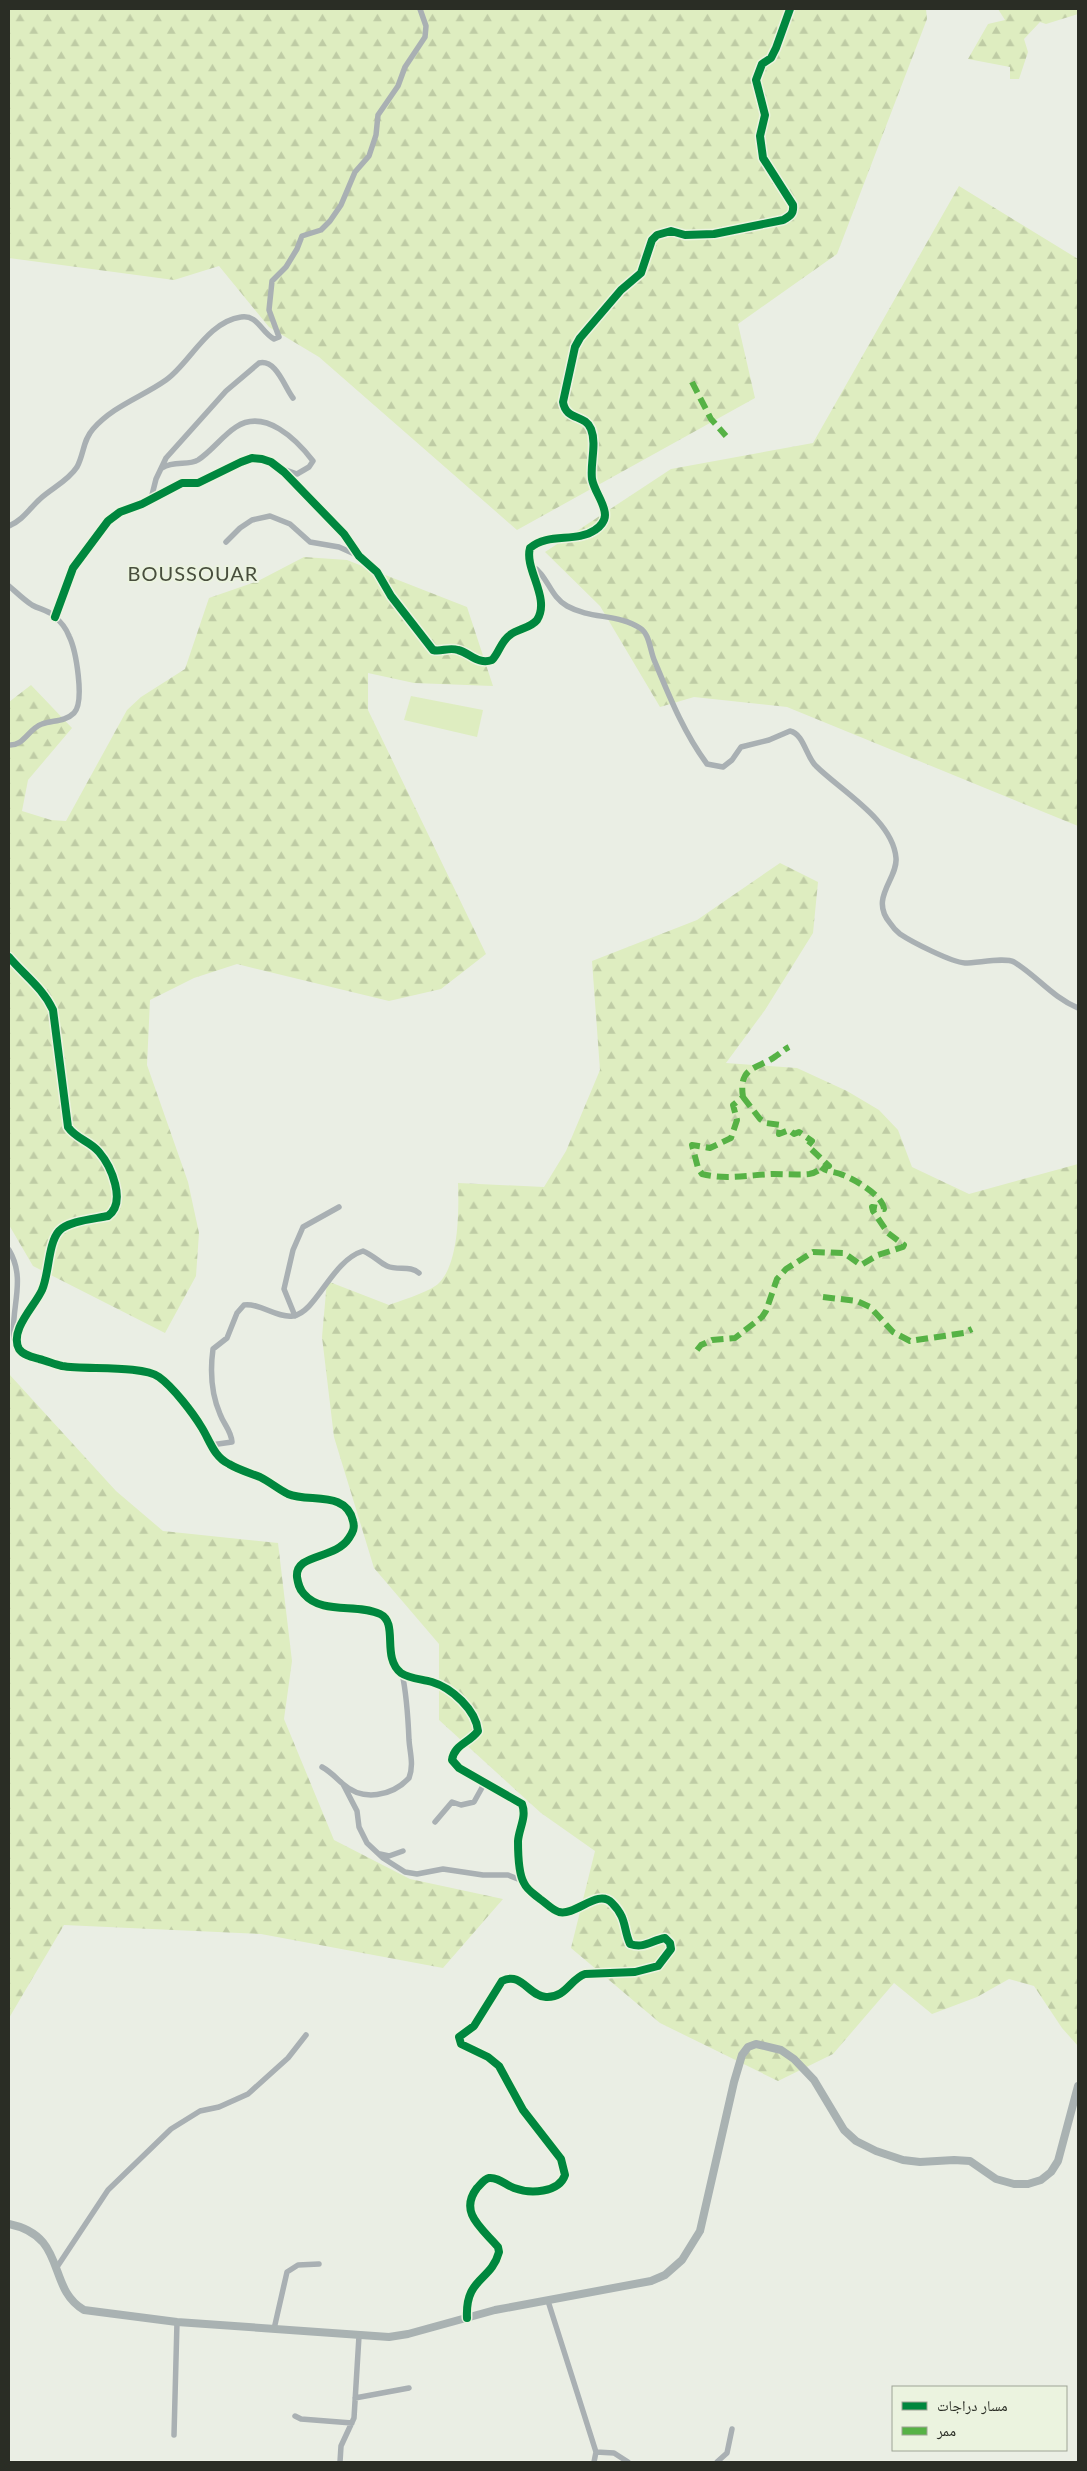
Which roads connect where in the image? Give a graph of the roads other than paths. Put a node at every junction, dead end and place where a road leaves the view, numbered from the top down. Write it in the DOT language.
graph roads {
  1 [pos="420,9"];
  2 [pos="790,9"];
  3 [pos="292,398"];
  4 [pos="280,468"];
  5 [pos="160,469"];
  6 [pos="151,499"];
  7 [pos="9,526"];
  8 [pos="226,542"];
  9 [pos="359,556"];
  10 [pos="530,565"];
  11 [pos="9,586"];
  12 [pos="55,617"];
  13 [pos="9,745"];
  14 [pos="9,957"];
  15 [pos="1078,1008"];
  16 [pos="339,1207"];
  17 [pos="9,1250"];
  18 [pos="419,1274"];
  19 [pos="295,1316"];
  20 [pos="17,1346"];
  21 [pos="211,1445"];
  22 [pos="402,1673"];
  23 [pos="322,1767"];
  24 [pos="343,1784"];
  25 [pos="484,1784"];
  26 [pos="435,1822"];
  27 [pos="403,1851"];
  28 [pos="378,1854"];
  29 [pos="522,1881"];
  30 [pos="306,2035"];
  31 [pos="1078,2086"];
  32 [pos="9,2224"];
  33 [pos="319,2264"];
  34 [pos="58,2267"];
  35 [pos="548,2300"];
  36 [pos="467,2318"];
  37 [pos="176,2322"];
  38 [pos="274,2329"];
  39 [pos="360,2336"];
  40 [pos="409,2388"];
  41 [pos="355,2398"];
  42 [pos="296,2416"];
  43 [pos="352,2423"];
  44 [pos="732,2429"];
  45 [pos="174,2435"];
  46 [pos="596,2452"];
  47 [pos="340,2462"];
  48 [pos="594,2462"];
  49 [pos="628,2462"];
  50 [pos="717,2462"];
  1 -- 7 [label="street"];
  2 -- 10 [label="street"];
  3 -- 5 [label="street"];
  4 -- 5 [label="street"];
  4 -- 6 [label="street"];
  4 -- 9 [label="street"];
  5 -- 6 [label="street"];
  6 -- 12 [label="street"];
  8 -- 9 [label="street"];
  9 -- 10 [label="street"];
  10 -- 15 [label="street"];
  11 -- 12 [label="street"];
  12 -- 13 [label="street"];
  14 -- 20 [label="street"];
  16 -- 19 [label="street"];
  17 -- 20 [label="street"];
  18 -- 19 [label="street"];
  19 -- 21 [label="street"];
  20 -- 21 [label="street"];
  21 -- 22 [label="street"];
  22 -- 24 [label="street"];
  22 -- 25 [label="street"];
  23 -- 24 [label="street"];
  24 -- 28 [label="street"];
  25 -- 26 [label="street"];
  25 -- 29 [label="street"];
  27 -- 28 [label="street"];
  28 -- 29 [label="street"];
  29 -- 36 [label="street"];
  30 -- 34 [label="street"];
  31 -- 35 [label="main road"];
  32 -- 34 [label="main road"];
  33 -- 38 [label="street"];
  34 -- 37 [label="main road"];
  35 -- 36 [label="main road"];
  35 -- 46 [label="street"];
  36 -- 39 [label="main road"];
  37 -- 38 [label="main road"];
  37 -- 45 [label="street"];
  38 -- 39 [label="main road"];
  39 -- 41 [label="street"];
  40 -- 41 [label="street"];
  41 -- 43 [label="street"];
  42 -- 43 [label="street"];
  43 -- 47 [label="street"];
  44 -- 50 [label="street"];
  46 -- 48 [label="street"];
  46 -- 49 [label="street"];
}
